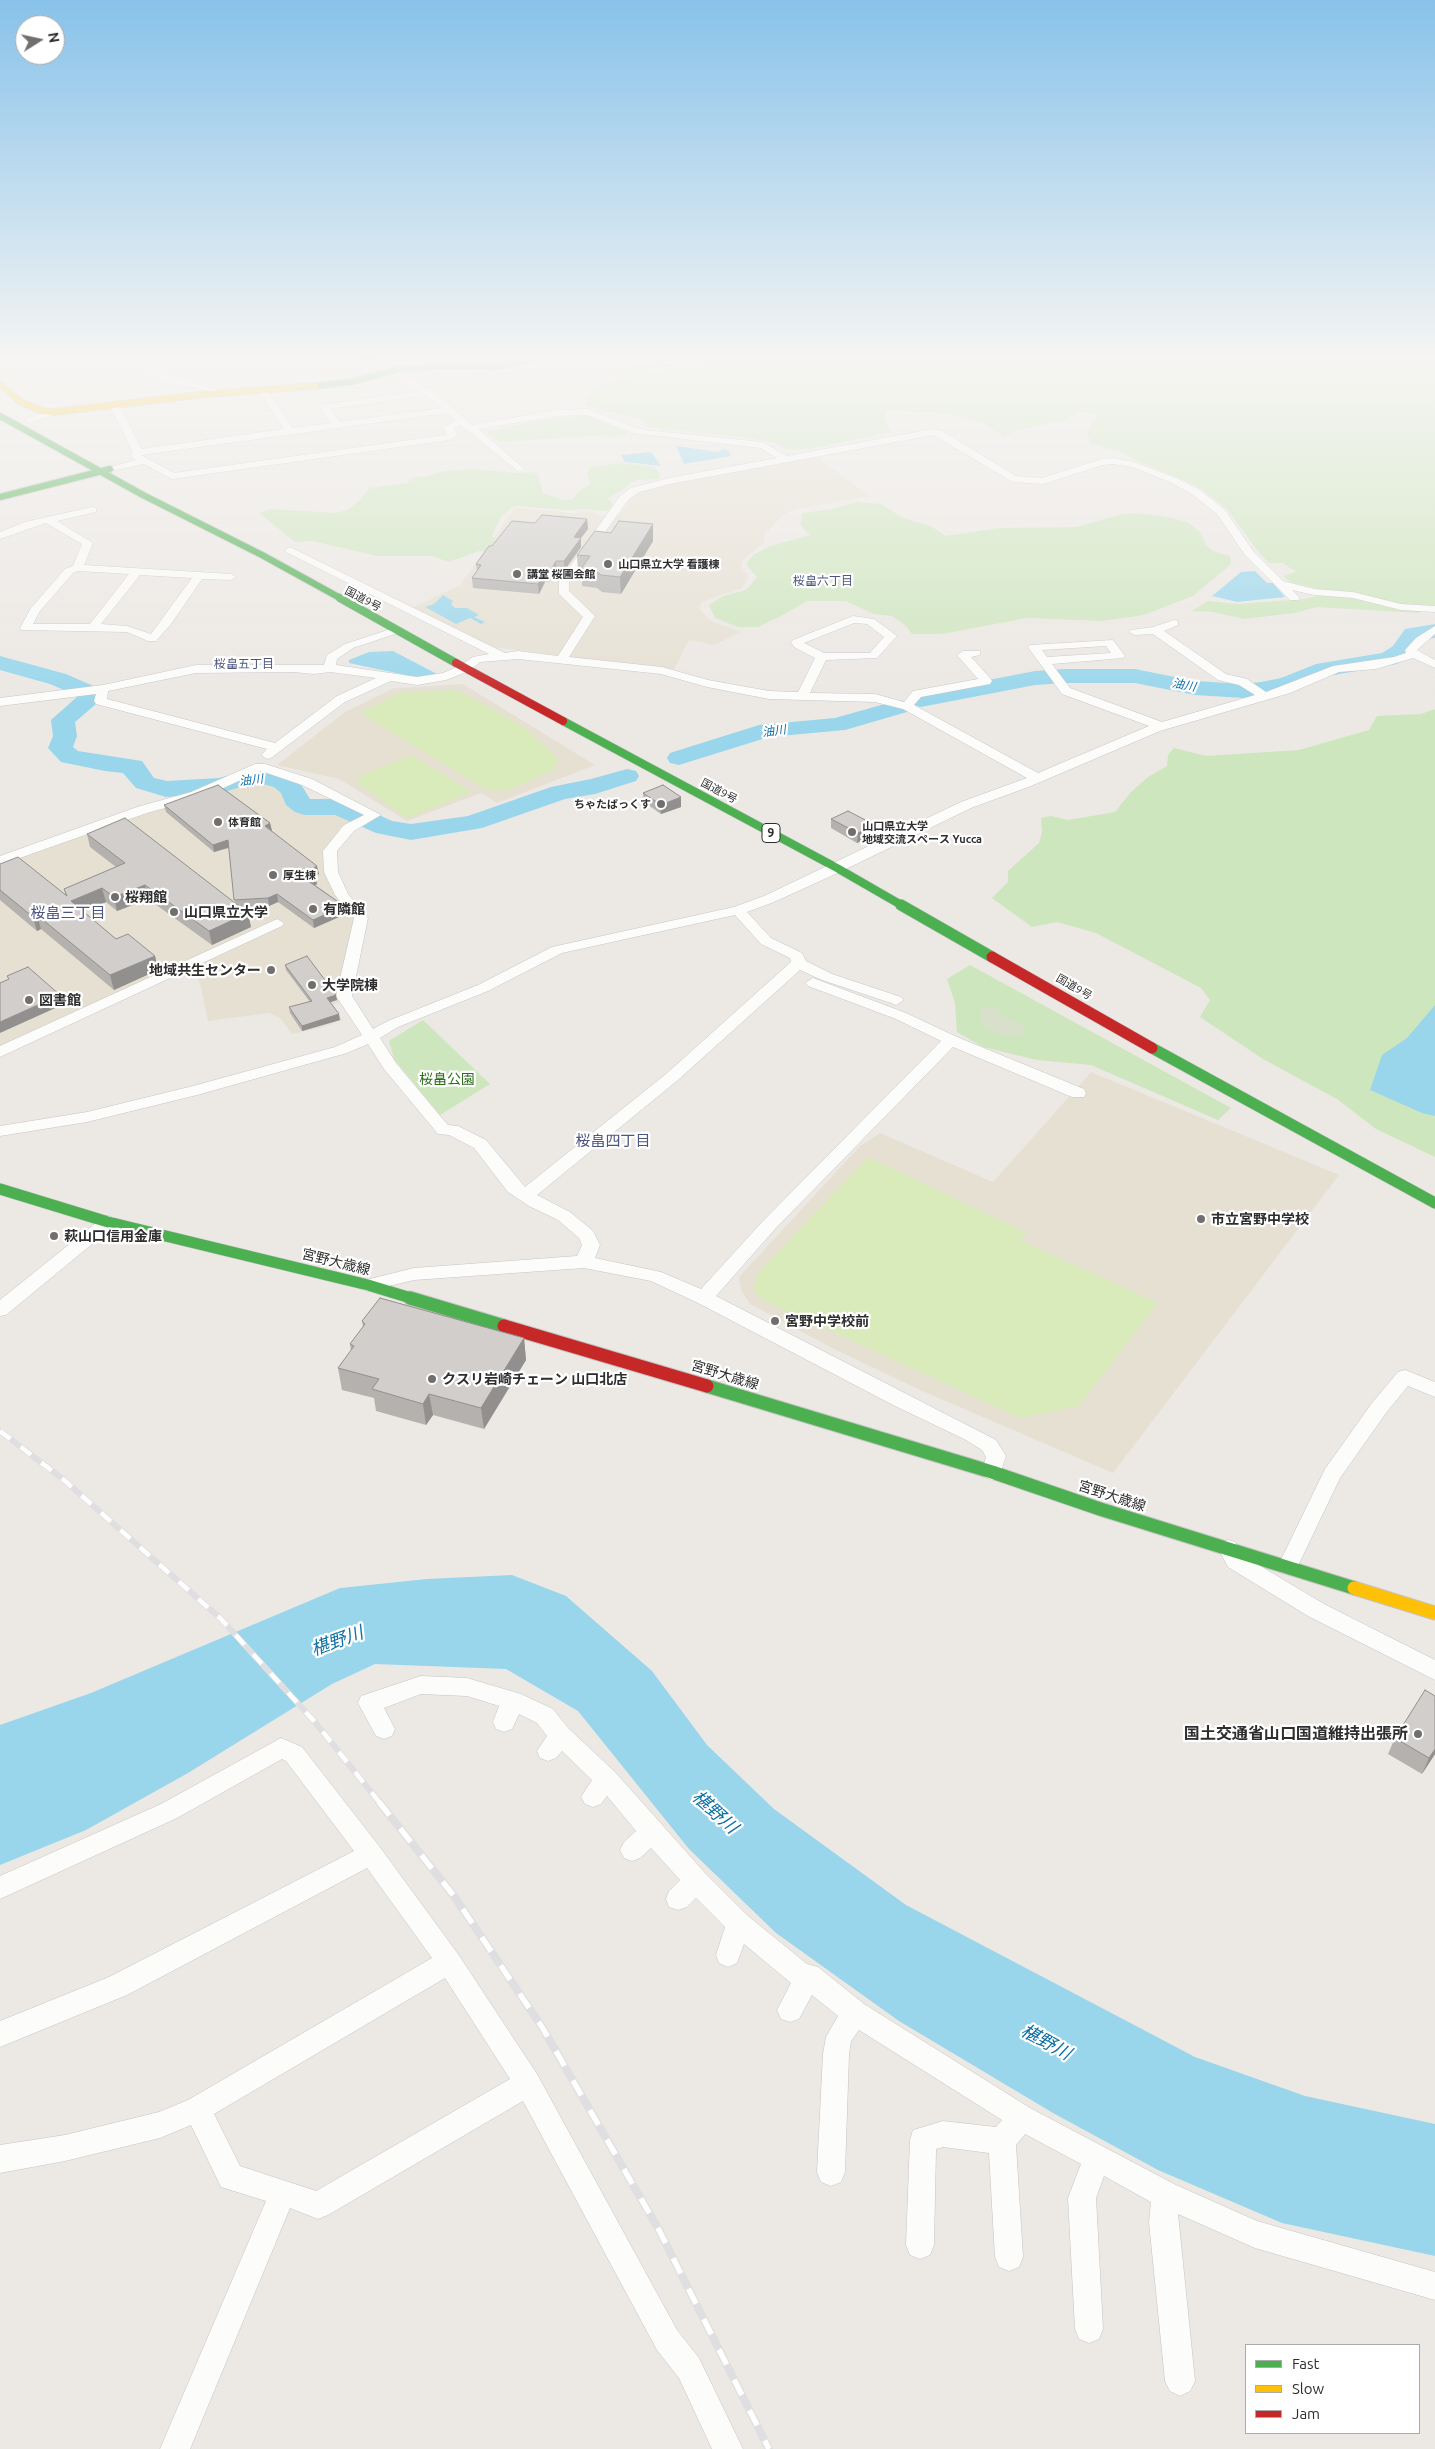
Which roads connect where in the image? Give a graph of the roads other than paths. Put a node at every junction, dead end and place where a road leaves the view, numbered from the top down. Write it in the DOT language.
graph roads {
  1 [pos="81,474"];
  2 [pos="86,474"];
  3 [pos="104,474"];
  4 [pos="130,474"];
  5 [pos="169,474"];
  6 [pos="184,474"];
  7 [pos="706,474"];
  8 [pos="1005,474"];
  9 [pos="1064,474"];
  10 [pos="1157,474"];
  11 [pos="0,490"];
  12 [pos="0,498"];
  13 [pos="92,510"];
  14 [pos="48,520"];
  15 [pos="0,536"];
  16 [pos="290,550"];
  17 [pos="77,568"];
  18 [pos="137,572"];
  19 [pos="199,575"];
  20 [pos="231,577"];
  21 [pos="1282,584"];
  22 [pos="1294,598"];
  23 [pos="1435,609"];
  24 [pos="1174,623"];
  25 [pos="415,626"];
  26 [pos="93,627"];
  27 [pos="1435,629"];
  28 [pos="397,630"];
  29 [pos="1155,630"];
  30 [pos="1135,632"];
  31 [pos="976,653"];
  32 [pos="1413,654"];
  33 [pos="502,656"];
  34 [pos="472,657"];
  35 [pos="822,657"];
  36 [pos="562,659"];
  37 [pos="1044,661"];
  38 [pos="1435,664"];
  39 [pos="330,668"];
  40 [pos="464,668"];
  41 [pos="494,669"];
  42 [pos="387,678"];
  43 [pos="103,690"];
  44 [pos="802,696"];
  45 [pos="1264,696"];
  46 [pos="6,701"];
  47 [pos="907,706"];
  48 [pos="0,708"];
  49 [pos="1160,726"];
  50 [pos="275,748"];
  51 [pos="260,767"];
  52 [pos="1037,778"];
  53 [pos="835,852"];
  54 [pos="0,861"];
  55 [pos="856,864"];
  56 [pos="837,868"];
  57 [pos="738,910"];
  58 [pos="277,923"];
  59 [pos="799,963"];
  60 [pos="812,983"];
  61 [pos="896,1000"];
  62 [pos="371,1037"];
  63 [pos="951,1040"];
  64 [pos="0,1052"];
  65 [pos="1078,1093"];
  66 [pos="0,1131"];
  67 [pos="0,1189"];
  68 [pos="525,1196"];
  69 [pos="1435,1203"];
  70 [pos="108,1222"];
  71 [pos="584,1262"];
  72 [pos="368,1285"];
  73 [pos="704,1298"];
  74 [pos="0,1310"];
  75 [pos="1435,1390"];
  76 [pos="992,1472"];
  77 [pos="1228,1548"];
  78 [pos="1288,1566"];
  79 [pos="1435,1613"];
  80 [pos="1435,1671"];
  81 [pos="513,1701"];
  82 [pos="504,1722"];
  83 [pos="384,1729"];
  84 [pos="607,1779"];
  85 [pos="593,1797"];
  86 [pos="652,1832"];
  87 [pos="632,1850"];
  88 [pos="371,1854"];
  89 [pos="696,1881"];
  90 [pos="0,1892"];
  91 [pos="678,1899"];
  92 [pos="739,1924"];
  93 [pos="728,1955"];
  94 [pos="448,1962"];
  95 [pos="808,1980"];
  96 [pos="790,2010"];
  97 [pos="855,2012"];
  98 [pos="0,2034"];
  99 [pos="528,2083"];
  100 [pos="197,2109"];
  101 [pos="1021,2117"];
  102 [pos="1002,2141"];
  103 [pos="1097,2158"];
  104 [pos="0,2159"];
  105 [pos="831,2172"];
  106 [pos="283,2192"];
  107 [pos="1166,2195"];
  108 [pos="920,2245"];
  109 [pos="1009,2256"];
  110 [pos="1435,2286"];
  111 [pos="1089,2329"];
  112 [pos="1180,2380"];
  113 [pos="175,2449"];
  114 [pos="728,2449"];
  1 -- 11 [label="main road"];
  2 -- 12 [label="main road"];
  3 -- 28 [label="main road, 国道9号 / 9"];
  4 -- 25 [label="main road, 国道9号"];
  5 -- 6 [label="street"];
  7 -- 36 [label="street"];
  8 -- 9 [label="street"];
  10 -- 21 [label="street"];
  13 -- 14 [label="street"];
  14 -- 15 [label="street"];
  14 -- 17 [label="street"];
  16 -- 33 [label="street"];
  17 -- 18 [label="street"];
  17 -- 26 [label="street"];
  18 -- 19 [label="street"];
  18 -- 26 [label="street"];
  19 -- 20 [label="street"];
  19 -- 26 [label="street"];
  21 -- 22 [label="street"];
  21 -- 23 [label="street"];
  24 -- 29 [label="street"];
  27 -- 32 [label="street"];
  28 -- 39 [label="street"];
  28 -- 40 [label="main road, 国道9号 / 9"];
  29 -- 30 [label="street"];
  29 -- 45 [label="street"];
  31 -- 47 [label="street"];
  32 -- 38 [label="street"];
  32 -- 45 [label="street"];
  33 -- 34 [label="street"];
  33 -- 36 [label="street"];
  34 -- 40 [label="street"];
  34 -- 41 [label="main road"];
  35 -- 35 [label="street"];
  35 -- 44 [label="street"];
  36 -- 44 [label="street"];
  37 -- 37 [label="street"];
  37 -- 49 [label="street"];
  39 -- 42 [label="street"];
  39 -- 43 [label="street"];
  40 -- 42 [label="street"];
  40 -- 56 [label="main road, 国道9号 / 9"];
  42 -- 50 [label="street"];
  43 -- 46 [label="street"];
  43 -- 50 [label="street"];
  44 -- 47 [label="street"];
  45 -- 49 [label="street"];
  46 -- 48 [label="street"];
  47 -- 52 [label="street"];
  49 -- 52 [label="street"];
  50 -- 51 [label="street"];
  51 -- 54 [label="street"];
  51 -- 62 [label="street"];
  52 -- 55 [label="street"];
  53 -- 55 [label="main road"];
  55 -- 56 [label="street"];
  56 -- 57 [label="street"];
  56 -- 69 [label="main road, 国道9号 / 9"];
  57 -- 59 [label="street"];
  57 -- 62 [label="street"];
  58 -- 64 [label="street"];
  59 -- 61 [label="street"];
  59 -- 68 [label="street"];
  60 -- 63 [label="street"];
  62 -- 66 [label="street"];
  62 -- 68 [label="street"];
  63 -- 65 [label="street"];
  63 -- 73 [label="street"];
  67 -- 70 [label="main road, 宮野大歳線"];
  68 -- 71 [label="street"];
  70 -- 72 [label="main road, 宮野大歳線"];
  70 -- 74 [label="street"];
  71 -- 72 [label="street"];
  71 -- 73 [label="street"];
  72 -- 76 [label="main road, 宮野大歳線"];
  73 -- 76 [label="street"];
  75 -- 78 [label="street"];
  76 -- 77 [label="main road, 宮野大歳線"];
  77 -- 78 [label="main road, 宮野大歳線"];
  77 -- 80 [label="street"];
  78 -- 79 [label="main road, 宮野大歳線"];
  81 -- 82 [label="street"];
  81 -- 83 [label="street"];
  81 -- 84 [label="street"];
  84 -- 85 [label="street"];
  84 -- 86 [label="street"];
  86 -- 87 [label="street"];
  86 -- 89 [label="street"];
  88 -- 90 [label="street"];
  88 -- 94 [label="street"];
  88 -- 98 [label="street"];
  89 -- 91 [label="street"];
  89 -- 92 [label="street"];
  92 -- 93 [label="street"];
  92 -- 95 [label="street"];
  94 -- 99 [label="street"];
  94 -- 100 [label="street"];
  95 -- 96 [label="street"];
  95 -- 97 [label="street"];
  97 -- 101 [label="street"];
  97 -- 105 [label="street"];
  99 -- 106 [label="street"];
  99 -- 114 [label="street"];
  100 -- 104 [label="street"];
  100 -- 106 [label="street"];
  101 -- 102 [label="street"];
  101 -- 103 [label="street"];
  102 -- 108 [label="street"];
  102 -- 109 [label="street"];
  103 -- 107 [label="street"];
  103 -- 111 [label="street"];
  106 -- 113 [label="street"];
  107 -- 110 [label="street"];
  107 -- 112 [label="street"];
}
